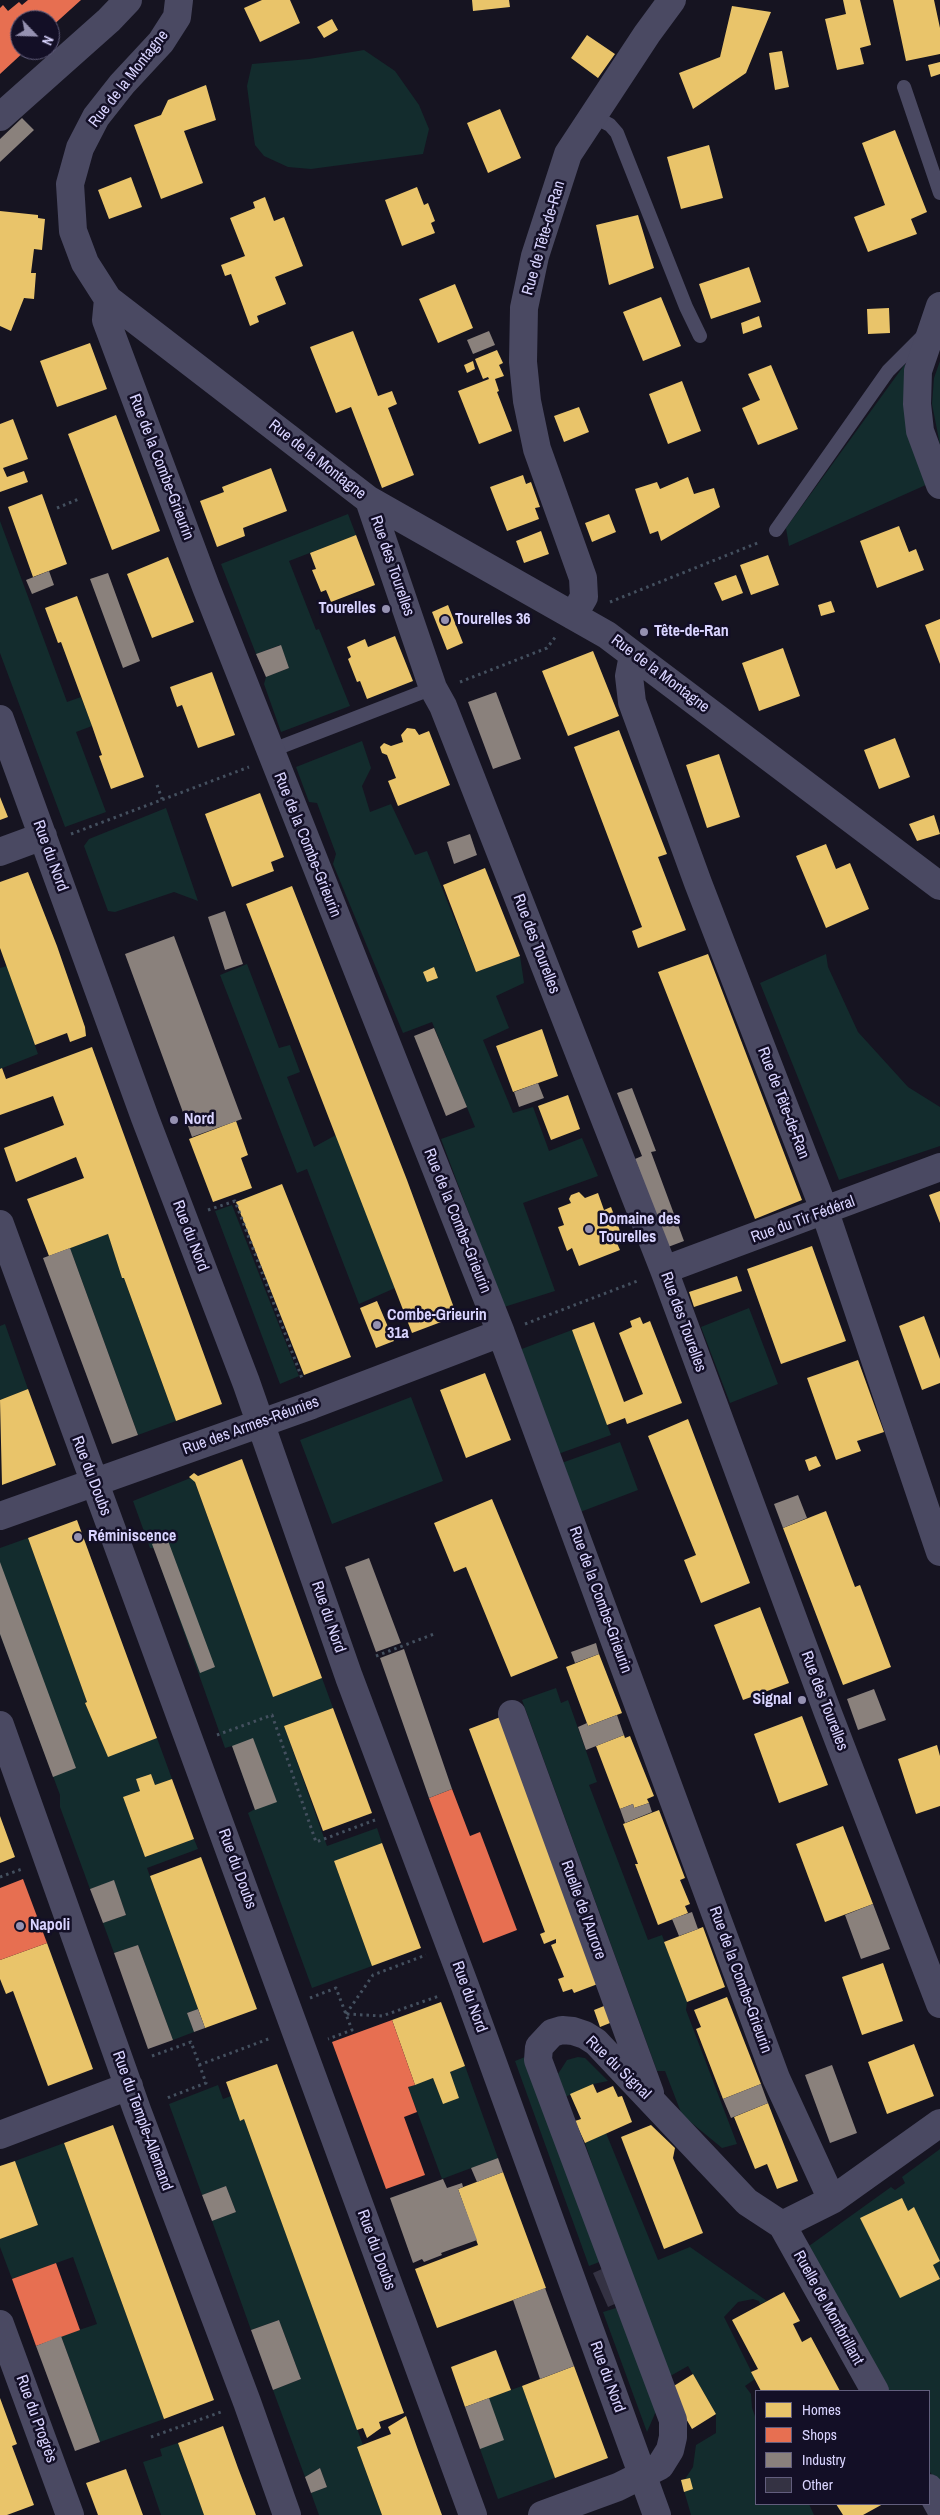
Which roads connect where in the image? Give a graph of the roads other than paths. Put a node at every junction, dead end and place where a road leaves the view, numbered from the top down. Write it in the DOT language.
graph roads {
  1 [pos="128,0"];
  2 [pos="178,0"];
  3 [pos="672,0"];
  4 [pos="904,87"];
  5 [pos="593,116"];
  6 [pos="0,117"];
  7 [pos="940,193"];
  8 [pos="108,299"];
  9 [pos="936,317"];
  10 [pos="700,336"];
  11 [pos="940,485"];
  12 [pos="369,500"];
  13 [pos="776,530"];
  14 [pos="567,624"];
  15 [pos="633,655"];
  16 [pos="433,688"];
  17 [pos="0,719"];
  18 [pos="261,759"];
  19 [pos="43,836"];
  20 [pos="0,852"];
  21 [pos="940,886"];
  22 [pos="940,1167"];
  23 [pos="825,1212"];
  24 [pos="0,1224"];
  25 [pos="664,1270"];
  26 [pos="511,1329"];
  27 [pos="261,1423"];
  28 [pos="93,1482"];
  29 [pos="0,1516"];
  30 [pos="940,1552"];
  31 [pos="512,1714"];
  32 [pos="0,1725"];
  33 [pos="940,2004"];
  34 [pos="129,2086"];
  35 [pos="654,2105"];
  36 [pos="940,2123"];
  37 [pos="0,2135"];
  38 [pos="832,2200"];
  39 [pos="782,2225"];
  40 [pos="0,2324"];
  41 [pos="874,2390"];
  42 [pos="642,2475"];
  43 [pos="930,2490"];
  44 [pos="940,2508"];
  45 [pos="70,2515"];
  46 [pos="287,2515"];
  47 [pos="473,2515"];
  48 [pos="542,2515"];
  49 [pos="658,2515"];
  1 -- 6 [label="street"];
  2 -- 8 [label="street, Rue de la Montagne"];
  3 -- 5 [label="street, Rue de Tête-de-Ran"];
  4 -- 7 [label="lane"];
  5 -- 10 [label="lane"];
  5 -- 14 [label="street, Rue de Tête-de-Ran"];
  8 -- 12 [label="street, Rue de la Montagne"];
  8 -- 18 [label="street, Rue de la Combe-Grieurin"];
  9 -- 11 [label="street"];
  9 -- 13 [label="lane"];
  12 -- 14 [label="street, Rue de la Montagne"];
  12 -- 16 [label="street, Rue des Tourelles"];
  14 -- 15 [label="street, Rue de la Montagne"];
  15 -- 21 [label="street, Rue de la Montagne"];
  15 -- 23 [label="street, Rue de Tête-de-Ran"];
  16 -- 18 [label="lane"];
  16 -- 25 [label="street, Rue des Tourelles"];
  17 -- 19 [label="street, Rue du Nord"];
  18 -- 26 [label="street, Rue de la Combe-Grieurin"];
  19 -- 20 [label="street"];
  19 -- 27 [label="street, Rue du Nord"];
  22 -- 23 [label="street, Rue du Tir Fédéral"];
  23 -- 25 [label="street, Rue du Tir Fédéral"];
  23 -- 30 [label="street, Rue de Tête-de-Ran"];
  24 -- 28 [label="street, Rue du Doubs"];
  25 -- 33 [label="street, Rue des Tourelles"];
  26 -- 27 [label="street, Rue des Armes-Réunies"];
  26 -- 38 [label="street, Rue de la Combe-Grieurin"];
  27 -- 28 [label="street, Rue des Armes-Réunies"];
  27 -- 42 [label="street, Rue du Nord"];
  28 -- 29 [label="street, Rue des Armes-Réunies"];
  28 -- 47 [label="street, Rue du Doubs"];
  31 -- 35 [label="street, Ruelle de l'Aurore"];
  32 -- 34 [label="street, Rue du Temple-Allemand"];
  34 -- 37 [label="street"];
  34 -- 46 [label="street, Rue du Temple-Allemand"];
  35 -- 39 [label="street, Rue du Signal"];
  35 -- 42 [label="street, Rue du Signal"];
  36 -- 38 [label="street"];
  38 -- 39 [label="street"];
  39 -- 41 [label="street, Ruelle de Montbrillant"];
  40 -- 45 [label="street, Rue du Progrès"];
  42 -- 48 [label="street, Rue du Signal"];
  42 -- 49 [label="street, Rue du Nord"];
  43 -- 44 [label="street"];
}
